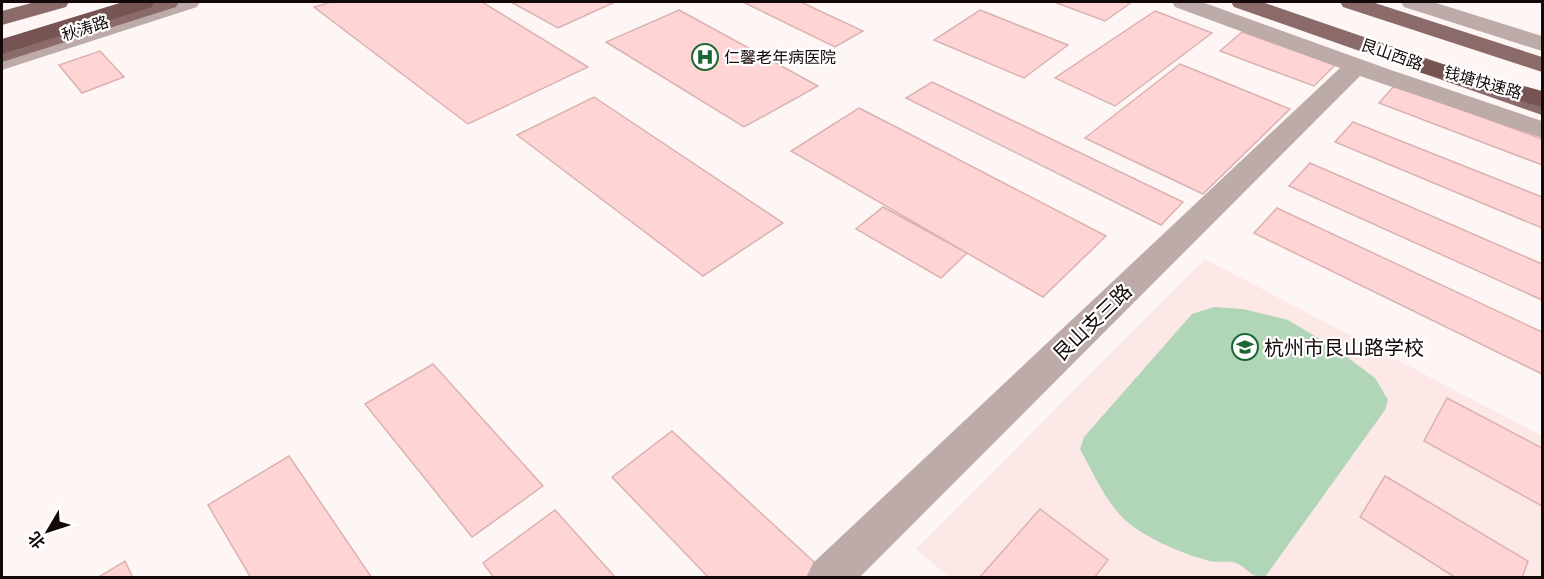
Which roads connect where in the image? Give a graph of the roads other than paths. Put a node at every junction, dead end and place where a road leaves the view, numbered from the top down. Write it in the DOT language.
graph roads {
  1 [pos="58,2"];
  2 [pos="92,2"];
  3 [pos="144,2"];
  4 [pos="168,2"];
  5 [pos="189,2"];
  6 [pos="1183,2"];
  7 [pos="1242,2"];
  8 [pos="1351,2"];
  9 [pos="1412,2"];
  10 [pos="2,18"];
  11 [pos="2,29"];
  12 [pos="1542,44"];
  13 [pos="2,46"];
  14 [pos="2,55"];
  15 [pos="2,63"];
  16 [pos="1542,65"];
  17 [pos="1356,66"];
  18 [pos="1424,66"];
  19 [pos="1542,99"];
  20 [pos="1542,107"];
  21 [pos="1542,130"];
  22 [pos="845,572"];
  1 -- 10 [label="main road, 秋涛路"];
  2 -- 11 [label="highway"];
  3 -- 13 [label="highway"];
  4 -- 14 [label="main road, 秋涛路"];
  5 -- 15 [label="street"];
  6 -- 17 [label="street"];
  7 -- 18 [label="main road, 艮山西路"];
  8 -- 16 [label="main road, 艮山西路"];
  9 -- 12 [label="street"];
  17 -- 21 [label="street"];
  17 -- 22 [label="street, 艮山支三路"];
  18 -- 19 [label="highway, 钱塘快速路"];
  18 -- 20 [label="main road, 艮山西路"];
}
